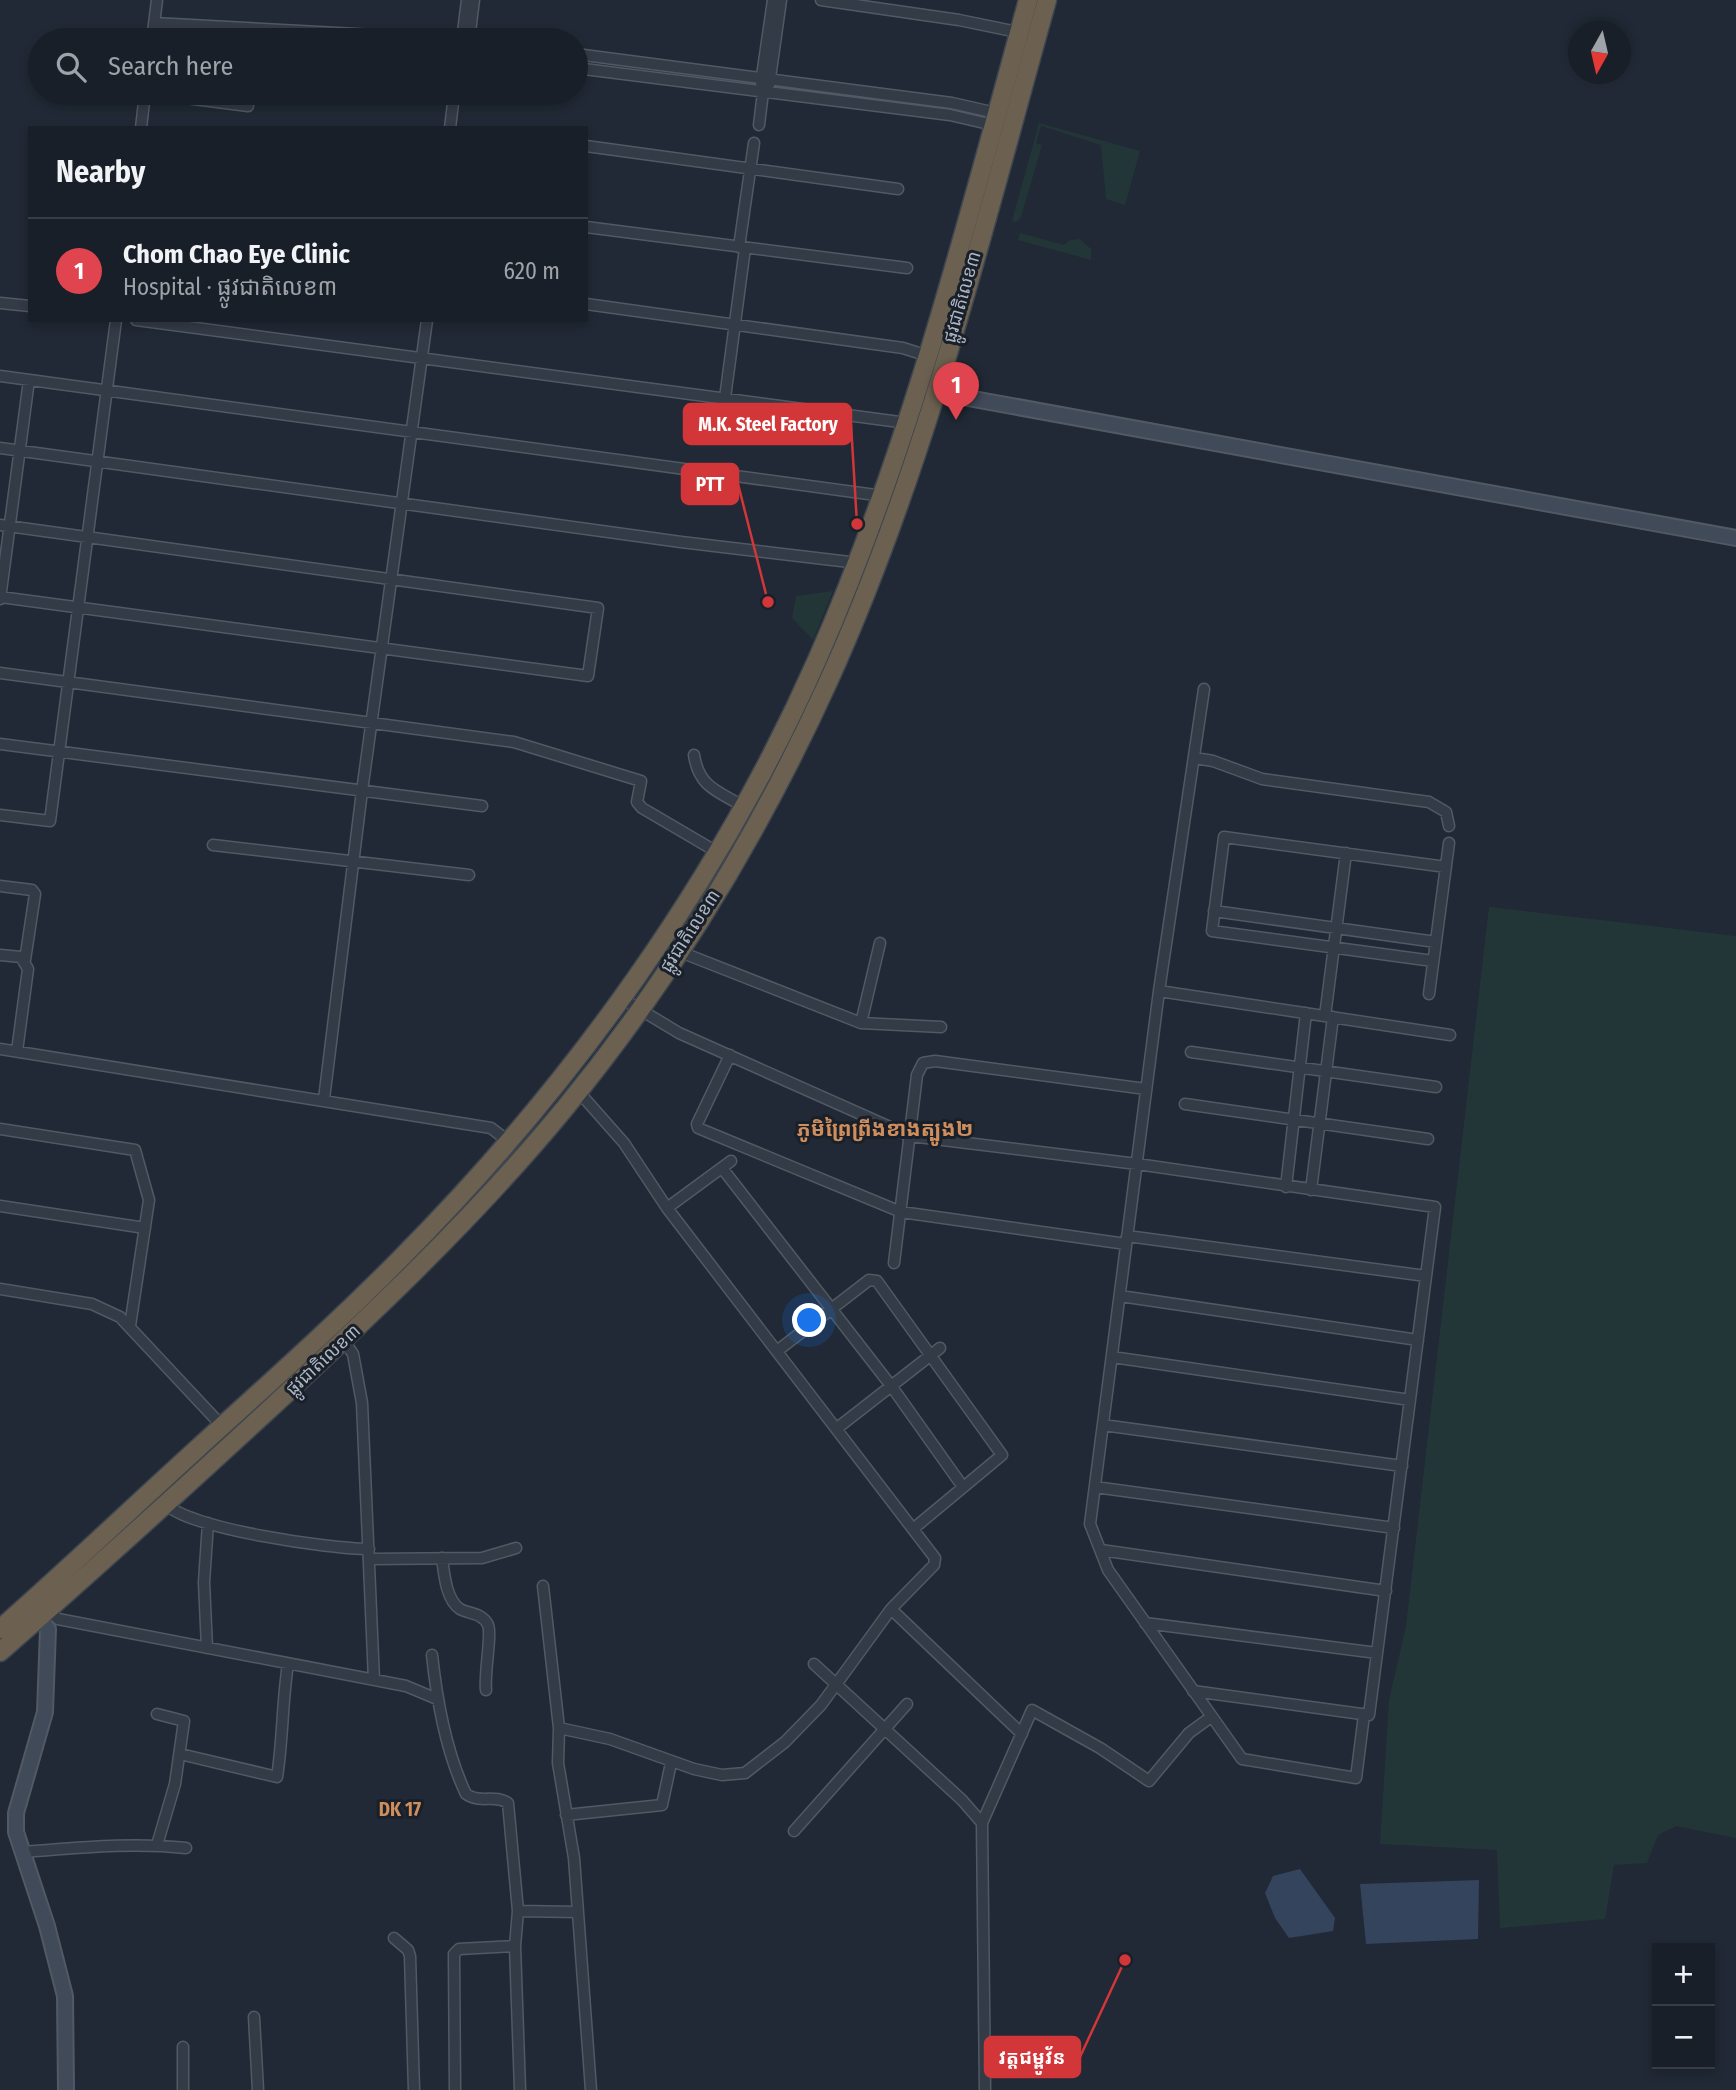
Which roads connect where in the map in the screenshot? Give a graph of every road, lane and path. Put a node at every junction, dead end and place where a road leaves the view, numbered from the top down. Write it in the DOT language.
graph roads {
  1 [pos="157,0"];
  2 [pos="467,0"];
  3 [pos="474,0"];
  4 [pos="773,0"];
  5 [pos="781,0"];
  6 [pos="821,0"];
  7 [pos="1028,0"];
  8 [pos="1047,0"];
  9 [pos="154,23"];
  10 [pos="153,28"];
  11 [pos="223,28"];
  12 [pos="464,28"];
  13 [pos="470,28"];
  14 [pos="1028,34"];
  15 [pos="588,56"];
  16 [pos="588,70"];
  17 [pos="766,79"];
  18 [pos="764,92"];
  19 [pos="144,105"];
  20 [pos="240,105"];
  21 [pos="453,105"];
  22 [pos="248,106"];
  23 [pos="995,119"];
  24 [pos="759,125"];
  25 [pos="141,126"];
  26 [pos="450,126"];
  27 [pos="754,143"];
  28 [pos="588,146"];
  29 [pos="750,168"];
  30 [pos="898,189"];
  31 [pos="588,227"];
  32 [pos="742,247"];
  33 [pos="907,268"];
  34 [pos="0,303"];
  35 [pos="588,304"];
  36 [pos="28,306"];
  37 [pos="117,322"];
  38 [pos="151,322"];
  39 [pos="427,322"];
  40 [pos="735,324"];
  41 [pos="935,358"];
  42 [pos="422,359"];
  43 [pos="0,376"];
  44 [pos="29,380"];
  45 [pos="918,385"];
  46 [pos="106,390"];
  47 [pos="936,390"];
  48 [pos="725,398"];
  49 [pos="907,423"];
  50 [pos="412,430"];
  51 [pos="0,448"];
  52 [pos="19,451"];
  53 [pos="97,461"];
  54 [pos="883,496"];
  55 [pos="402,505"];
  56 [pos="5,525"];
  57 [pos="87,537"];
  58 [pos="1736,538"];
  59 [pos="858,564"];
  60 [pos="391,579"];
  61 [pos="0,597"];
  62 [pos="78,608"];
  63 [pos="382,648"];
  64 [pos="0,673"];
  65 [pos="68,681"];
  66 [pos="1204,689"];
  67 [pos="371,720"];
  68 [pos="0,744"];
  69 [pos="59,751"];
  70 [pos="694,755"];
  71 [pos="1195,758"];
  72 [pos="362,791"];
  73 [pos="482,806"];
  74 [pos="743,806"];
  75 [pos="0,815"];
  76 [pos="1449,826"];
  77 [pos="1449,843"];
  78 [pos="213,845"];
  79 [pos="716,852"];
  80 [pos="1346,853"];
  81 [pos="353,862"];
  82 [pos="1446,867"];
  83 [pos="469,875"];
  84 [pos="0,886"];
  85 [pos="1214,911"];
  86 [pos="1336,928"];
  87 [pos="1436,942"];
  88 [pos="880,943"];
  89 [pos="1334,947"];
  90 [pos="678,951"];
  91 [pos="0,955"];
  92 [pos="25,960"];
  93 [pos="1433,961"];
  94 [pos="1159,991"];
  95 [pos="1429,994"];
  96 [pos="621,998"];
  97 [pos="639,1009"];
  98 [pos="1306,1013"];
  99 [pos="1329,1016"];
  100 [pos="861,1023"];
  101 [pos="941,1027"];
  102 [pos="1450,1035"];
  103 [pos="0,1049"];
  104 [pos="17,1051"];
  105 [pos="1191,1052"];
  106 [pos="730,1055"];
  107 [pos="1300,1068"];
  108 [pos="1326,1072"];
  109 [pos="1436,1087"];
  110 [pos="1146,1089"];
  111 [pos="578,1091"];
  112 [pos="324,1099"];
  113 [pos="1185,1104"];
  114 [pos="1294,1120"];
  115 [pos="1319,1123"];
  116 [pos="0,1129"];
  117 [pos="909,1136"];
  118 [pos="1428,1139"];
  119 [pos="508,1141"];
  120 [pos="731,1161"];
  121 [pos="1137,1164"];
  122 [pos="722,1168"];
  123 [pos="1286,1187"];
  124 [pos="1311,1190"];
  125 [pos="0,1206"];
  126 [pos="667,1208"];
  127 [pos="901,1212"];
  128 [pos="145,1228"];
  129 [pos="1127,1240"];
  130 [pos="894,1263"];
  131 [pos="1426,1276"];
  132 [pos="0,1289"];
  133 [pos="1120,1296"];
  134 [pos="830,1310"];
  135 [pos="130,1326"];
  136 [pos="1418,1340"];
  137 [pos="344,1341"];
  138 [pos="940,1348"];
  139 [pos="777,1351"];
  140 [pos="930,1357"];
  141 [pos="1112,1357"];
  142 [pos="892,1387"];
  143 [pos="1410,1400"];
  144 [pos="1103,1425"];
  145 [pos="222,1426"];
  146 [pos="836,1429"];
  147 [pos="1402,1466"];
  148 [pos="963,1487"];
  149 [pos="1095,1487"];
  150 [pos="166,1504"];
  151 [pos="208,1523"];
  152 [pos="1394,1528"];
  153 [pos="913,1529"];
  154 [pos="516,1548"];
  155 [pos="1101,1550"];
  156 [pos="369,1554"];
  157 [pos="442,1558"];
  158 [pos="543,1586"];
  159 [pos="1385,1591"];
  160 [pos="891,1609"];
  161 [pos="48,1619"];
  162 [pos="1145,1623"];
  163 [pos="0,1629"];
  164 [pos="206,1648"];
  165 [pos="0,1652"];
  166 [pos="1377,1653"];
  167 [pos="432,1655"];
  168 [pos="288,1664"];
  169 [pos="814,1664"];
  170 [pos="374,1680"];
  171 [pos="838,1686"];
  172 [pos="486,1690"];
  173 [pos="1193,1690"];
  174 [pos="437,1699"];
  175 [pos="907,1704"];
  176 [pos="157,1714"];
  177 [pos="1364,1715"];
  178 [pos="1212,1717"];
  179 [pos="559,1728"];
  180 [pos="886,1729"];
  181 [pos="1022,1734"];
  182 [pos="180,1755"];
  183 [pos="671,1763"];
  184 [pos="566,1815"];
  185 [pos="982,1823"];
  186 [pos="794,1831"];
  187 [pos="157,1845"];
  188 [pos="186,1848"];
  189 [pos="22,1853"];
  190 [pos="518,1911"];
  191 [pos="578,1912"];
  192 [pos="394,1938"];
  193 [pos="515,1946"];
  194 [pos="254,2017"];
  195 [pos="183,2047"];
  196 [pos="66,2090"];
  197 [pos="183,2090"];
  198 [pos="258,2090"];
  199 [pos="414,2090"];
  200 [pos="455,2090"];
  201 [pos="520,2090"];
  202 [pos="591,2090"];
  203 [pos="985,2090"];
  1 -- 9 [label="street"];
  2 -- 12 [label="street"];
  3 -- 13 [label="street"];
  4 -- 17 [label="street"];
  5 -- 17 [label="street"];
  6 -- 14 [label="street"];
  7 -- 14 [label="highway, ផ្លូវជាតិលេខ៣"];
  8 -- 14 [label="highway, ផ្លូវជាតិលេខ៣"];
  9 -- 10 [label="street"];
  9 -- 11 [label="street"];
  14 -- 23 [label="highway, ផ្លូវជាតិលេខ៣"];
  14 -- 41 [label="highway, ផ្លូវជាតិលេខ៣"];
  15 -- 17 [label="street"];
  16 -- 18 [label="street"];
  17 -- 18 [label="street"];
  17 -- 23 [label="street"];
  18 -- 23 [label="street"];
  18 -- 24 [label="street"];
  19 -- 25 [label="street"];
  20 -- 22 [label="street"];
  21 -- 26 [label="street"];
  23 -- 41 [label="highway, ផ្លូវជាតិលេខ៣"];
  27 -- 29 [label="street"];
  28 -- 29 [label="street"];
  29 -- 30 [label="street"];
  29 -- 32 [label="street"];
  31 -- 32 [label="street"];
  32 -- 33 [label="street"];
  32 -- 40 [label="street"];
  34 -- 36 [label="street"];
  35 -- 40 [label="street"];
  37 -- 46 [label="street"];
  38 -- 42 [label="street"];
  39 -- 42 [label="street"];
  40 -- 41 [label="street"];
  40 -- 48 [label="street"];
  41 -- 45 [label="highway, ផ្លូវជាតិលេខ៣"];
  41 -- 47 [label="highway, ផ្លូវជាតិលេខ៣"];
  42 -- 48 [label="street"];
  42 -- 50 [label="street"];
  43 -- 44 [label="street"];
  44 -- 46 [label="street"];
  44 -- 52 [label="street"];
  45 -- 47 [label="street"];
  45 -- 49 [label="highway, ផ្លូវជាតិលេខ៣"];
  46 -- 50 [label="street"];
  46 -- 53 [label="street"];
  47 -- 58 [label="street"];
  47 -- 90 [label="highway, ផ្លូវជាតិលេខ៣"];
  48 -- 49 [label="street"];
  49 -- 54 [label="highway, ផ្លូវជាតិលេខ៣"];
  50 -- 54 [label="street"];
  50 -- 55 [label="street"];
  51 -- 52 [label="street"];
  52 -- 53 [label="street"];
  52 -- 56 [label="street"];
  53 -- 55 [label="street"];
  53 -- 57 [label="street"];
  54 -- 59 [label="highway, ផ្លូវជាតិលេខ៣"];
  55 -- 59 [label="street"];
  55 -- 60 [label="street"];
  56 -- 57 [label="street"];
  56 -- 61 [label="street"];
  57 -- 60 [label="street"];
  57 -- 62 [label="street"];
  59 -- 74 [label="highway, ផ្លូវជាតិលេខ៣"];
  60 -- 63 [label="street"];
  60 -- 63 [label="street"];
  61 -- 62 [label="street"];
  62 -- 63 [label="street"];
  62 -- 65 [label="street"];
  63 -- 67 [label="street"];
  64 -- 65 [label="street"];
  65 -- 67 [label="street"];
  65 -- 69 [label="street"];
  66 -- 71 [label="street"];
  67 -- 72 [label="street"];
  67 -- 79 [label="street"];
  68 -- 69 [label="street"];
  69 -- 72 [label="street"];
  69 -- 75 [label="street"];
  70 -- 74 [label="street"];
  71 -- 76 [label="street"];
  71 -- 94 [label="street"];
  72 -- 73 [label="street"];
  72 -- 81 [label="street"];
  74 -- 79 [label="highway, ផ្លូវជាតិលេខ៣"];
  77 -- 82 [label="street"];
  78 -- 81 [label="street"];
  79 -- 96 [label="highway, ផ្លូវជាតិលេខ៣"];
  80 -- 82 [label="street"];
  80 -- 85 [label="street"];
  80 -- 86 [label="street"];
  81 -- 83 [label="street"];
  81 -- 112 [label="street"];
  82 -- 87 [label="street"];
  84 -- 92 [label="street"];
  85 -- 86 [label="street"];
  85 -- 89 [label="street"];
  86 -- 87 [label="street"];
  86 -- 89 [label="street"];
  87 -- 93 [label="street"];
  88 -- 100 [label="street"];
  89 -- 93 [label="street"];
  89 -- 99 [label="street"];
  90 -- 97 [label="highway, ផ្លូវជាតិលេខ៣"];
  90 -- 100 [label="street"];
  91 -- 92 [label="street"];
  92 -- 104 [label="street"];
  93 -- 95 [label="street"];
  94 -- 98 [label="street"];
  94 -- 110 [label="street"];
  96 -- 97 [label="street"];
  96 -- 119 [label="highway, ផ្លូវជាតិលេខ៣"];
  97 -- 106 [label="street"];
  97 -- 111 [label="highway, ផ្លូវជាតិលេខ៣"];
  98 -- 99 [label="street"];
  98 -- 107 [label="street"];
  99 -- 102 [label="street"];
  99 -- 108 [label="street"];
  100 -- 101 [label="street"];
  103 -- 104 [label="street"];
  104 -- 112 [label="street"];
  105 -- 107 [label="street"];
  106 -- 117 [label="street"];
  106 -- 127 [label="street"];
  107 -- 108 [label="street"];
  107 -- 114 [label="street"];
  108 -- 109 [label="street"];
  108 -- 115 [label="street"];
  110 -- 117 [label="street"];
  110 -- 121 [label="street"];
  111 -- 126 [label="street"];
  111 -- 137 [label="highway, ផ្លូវជាតិលេខ៣"];
  112 -- 119 [label="street"];
  113 -- 114 [label="street"];
  114 -- 115 [label="street"];
  114 -- 123 [label="street"];
  115 -- 118 [label="street"];
  115 -- 124 [label="street"];
  116 -- 128 [label="street"];
  117 -- 121 [label="street"];
  117 -- 127 [label="street"];
  119 -- 145 [label="highway, ផ្លូវជាតិលេខ៣"];
  120 -- 122 [label="street"];
  121 -- 123 [label="street"];
  121 -- 129 [label="street"];
  122 -- 126 [label="street"];
  122 -- 134 [label="street"];
  123 -- 124 [label="street"];
  124 -- 131 [label="street"];
  125 -- 128 [label="street"];
  126 -- 139 [label="street"];
  127 -- 129 [label="street"];
  127 -- 130 [label="street"];
  128 -- 135 [label="street"];
  129 -- 131 [label="street"];
  129 -- 133 [label="street"];
  131 -- 136 [label="street"];
  132 -- 135 [label="street"];
  133 -- 136 [label="street"];
  133 -- 141 [label="street"];
  134 -- 139 [label="street"];
  134 -- 140 [label="street"];
  134 -- 142 [label="street"];
  135 -- 145 [label="street"];
  136 -- 143 [label="street"];
  137 -- 150 [label="highway, ផ្លូវជាតិលេខ៣"];
  137 -- 156 [label="street"];
  138 -- 140 [label="street"];
  139 -- 146 [label="street"];
  140 -- 142 [label="street"];
  140 -- 148 [label="street"];
  141 -- 143 [label="street"];
  141 -- 144 [label="street"];
  142 -- 146 [label="street"];
  142 -- 148 [label="street"];
  143 -- 147 [label="street"];
  144 -- 147 [label="street"];
  144 -- 149 [label="street"];
  145 -- 163 [label="highway, ផ្លូវជាតិលេខ៣"];
  146 -- 153 [label="street"];
  147 -- 152 [label="street"];
  148 -- 153 [label="street"];
  149 -- 152 [label="street"];
  149 -- 155 [label="street"];
  150 -- 151 [label="street"];
  150 -- 161 [label="highway, ផ្លូវជាតិលេខ៣"];
  151 -- 156 [label="street"];
  151 -- 164 [label="street"];
  152 -- 159 [label="street"];
  153 -- 160 [label="street"];
  154 -- 157 [label="street"];
  155 -- 159 [label="street"];
  155 -- 162 [label="street"];
  156 -- 157 [label="street"];
  156 -- 170 [label="street"];
  157 -- 172 [label="street"];
  158 -- 179 [label="street"];
  159 -- 166 [label="street"];
  160 -- 171 [label="street"];
  160 -- 181 [label="street"];
  161 -- 164 [label="street"];
  161 -- 165 [label="highway, ផ្លូវជាតិលេខ៣"];
  161 -- 189 [label="street"];
  162 -- 166 [label="street"];
  162 -- 173 [label="street"];
  164 -- 168 [label="street"];
  166 -- 177 [label="street"];
  167 -- 174 [label="street"];
  168 -- 170 [label="street"];
  168 -- 182 [label="street"];
  169 -- 171 [label="street"];
  170 -- 174 [label="street"];
  171 -- 180 [label="street"];
  171 -- 183 [label="street"];
  173 -- 177 [label="street"];
  173 -- 178 [label="street"];
  174 -- 190 [label="street"];
  175 -- 180 [label="street"];
  176 -- 182 [label="street"];
  177 -- 178 [label="street"];
  178 -- 181 [label="street"];
  179 -- 183 [label="street"];
  179 -- 184 [label="street"];
  180 -- 185 [label="street"];
  180 -- 186 [label="street"];
  181 -- 185 [label="street"];
  182 -- 187 [label="street"];
  183 -- 184 [label="street"];
  184 -- 191 [label="street"];
  185 -- 203 [label="street"];
  187 -- 188 [label="street"];
  187 -- 189 [label="street"];
  189 -- 196 [label="street"];
  190 -- 191 [label="street"];
  190 -- 193 [label="street"];
  191 -- 202 [label="street"];
  192 -- 199 [label="street"];
  193 -- 200 [label="street"];
  193 -- 201 [label="street"];
  194 -- 198 [label="street"];
  195 -- 197 [label="street"];
}
